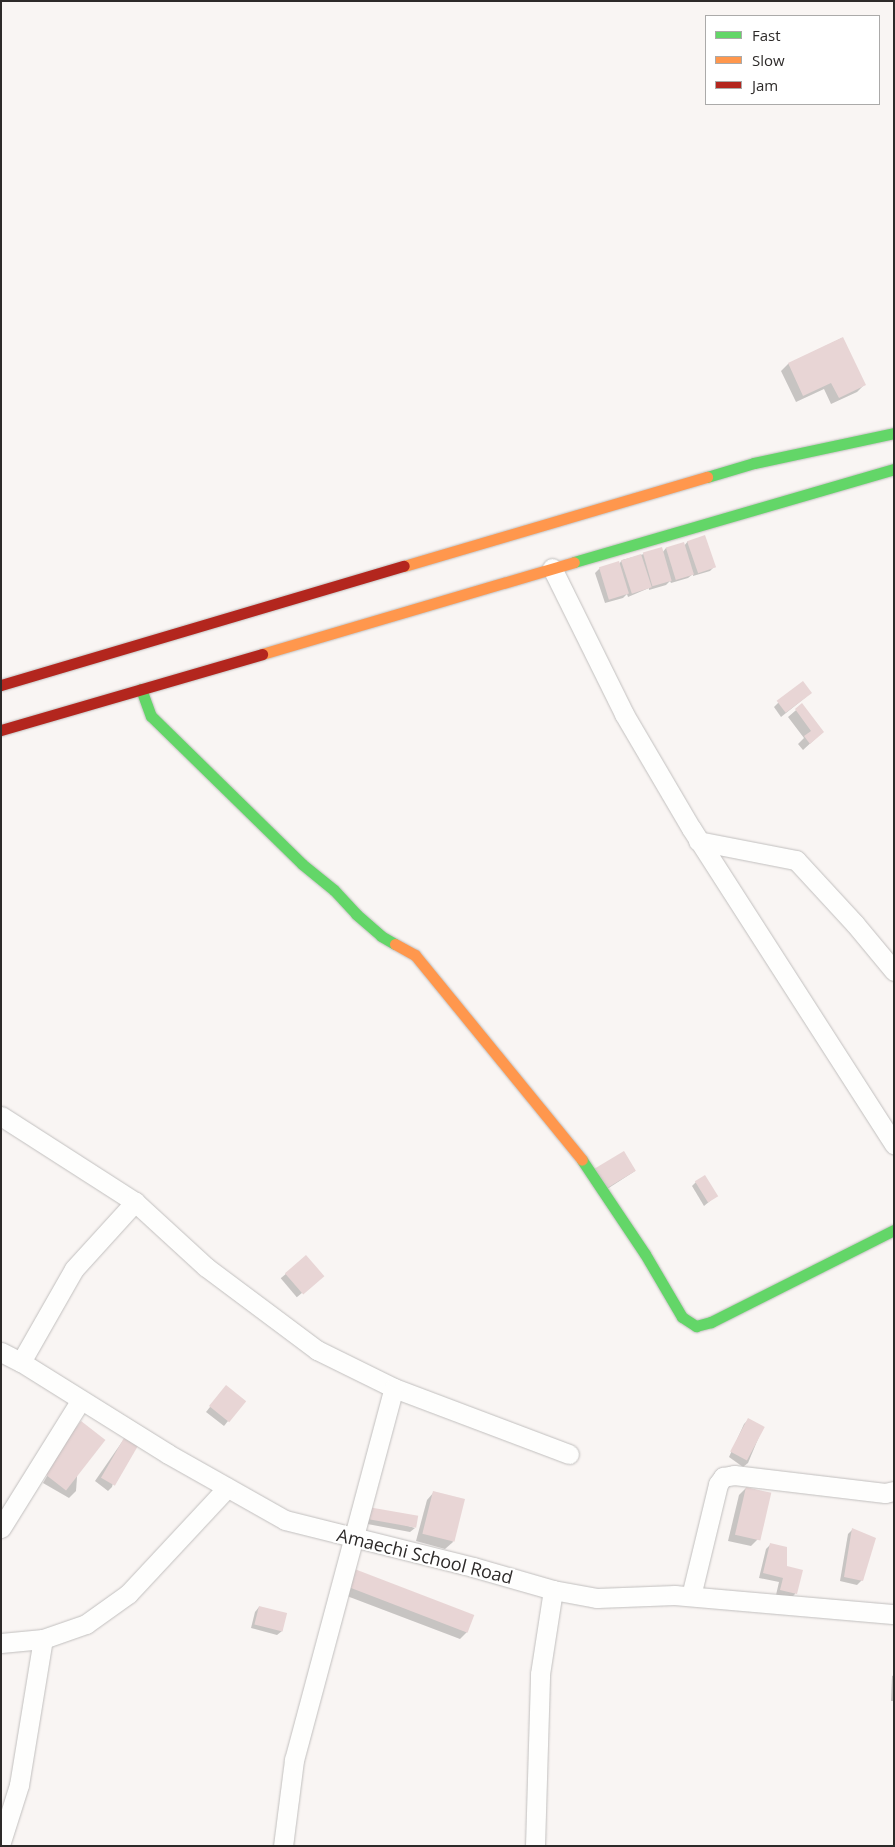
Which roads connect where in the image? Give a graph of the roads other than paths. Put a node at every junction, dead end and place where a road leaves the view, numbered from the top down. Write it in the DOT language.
graph roads {
  1 [pos="894,433"];
  2 [pos="894,469"];
  3 [pos="552,568"];
  4 [pos="1,685"];
  5 [pos="141,689"];
  6 [pos="1,730"];
  7 [pos="698,841"];
  8 [pos="894,971"];
  9 [pos="1,1116"];
  10 [pos="894,1144"];
  11 [pos="135,1202"];
  12 [pos="894,1230"];
  13 [pos="1,1352"];
  14 [pos="21,1362"];
  15 [pos="394,1388"];
  16 [pos="80,1401"];
  17 [pos="569,1454"];
  18 [pos="228,1488"];
  19 [pos="894,1491"];
  20 [pos="1,1528"];
  21 [pos="353,1538"];
  22 [pos="553,1590"];
  23 [pos="692,1596"];
  24 [pos="894,1614"];
  25 [pos="43,1639"];
  26 [pos="1,1644"];
  27 [pos="1,1842"];
  28 [pos="283,1846"];
  29 [pos="536,1846"];
  1 -- 4 [label="main road"];
  2 -- 3 [label="main road"];
  3 -- 5 [label="main road"];
  3 -- 7 [label="street"];
  5 -- 6 [label="main road"];
  5 -- 12 [label="main road"];
  7 -- 8 [label="street"];
  7 -- 10 [label="street"];
  9 -- 11 [label="street"];
  11 -- 14 [label="street"];
  11 -- 15 [label="street"];
  13 -- 14 [label="street, Amaechi School Road"];
  14 -- 16 [label="street, Amaechi School Road"];
  15 -- 17 [label="street"];
  15 -- 21 [label="street"];
  16 -- 18 [label="street, Amaechi School Road"];
  16 -- 20 [label="street"];
  18 -- 21 [label="street, Amaechi School Road"];
  18 -- 25 [label="street"];
  19 -- 23 [label="street"];
  21 -- 22 [label="street, Amaechi School Road"];
  21 -- 28 [label="street"];
  22 -- 23 [label="street, Amaechi School Road"];
  22 -- 29 [label="street"];
  23 -- 24 [label="street, Amaechi School Road"];
  25 -- 26 [label="street"];
  25 -- 27 [label="street"];
}
